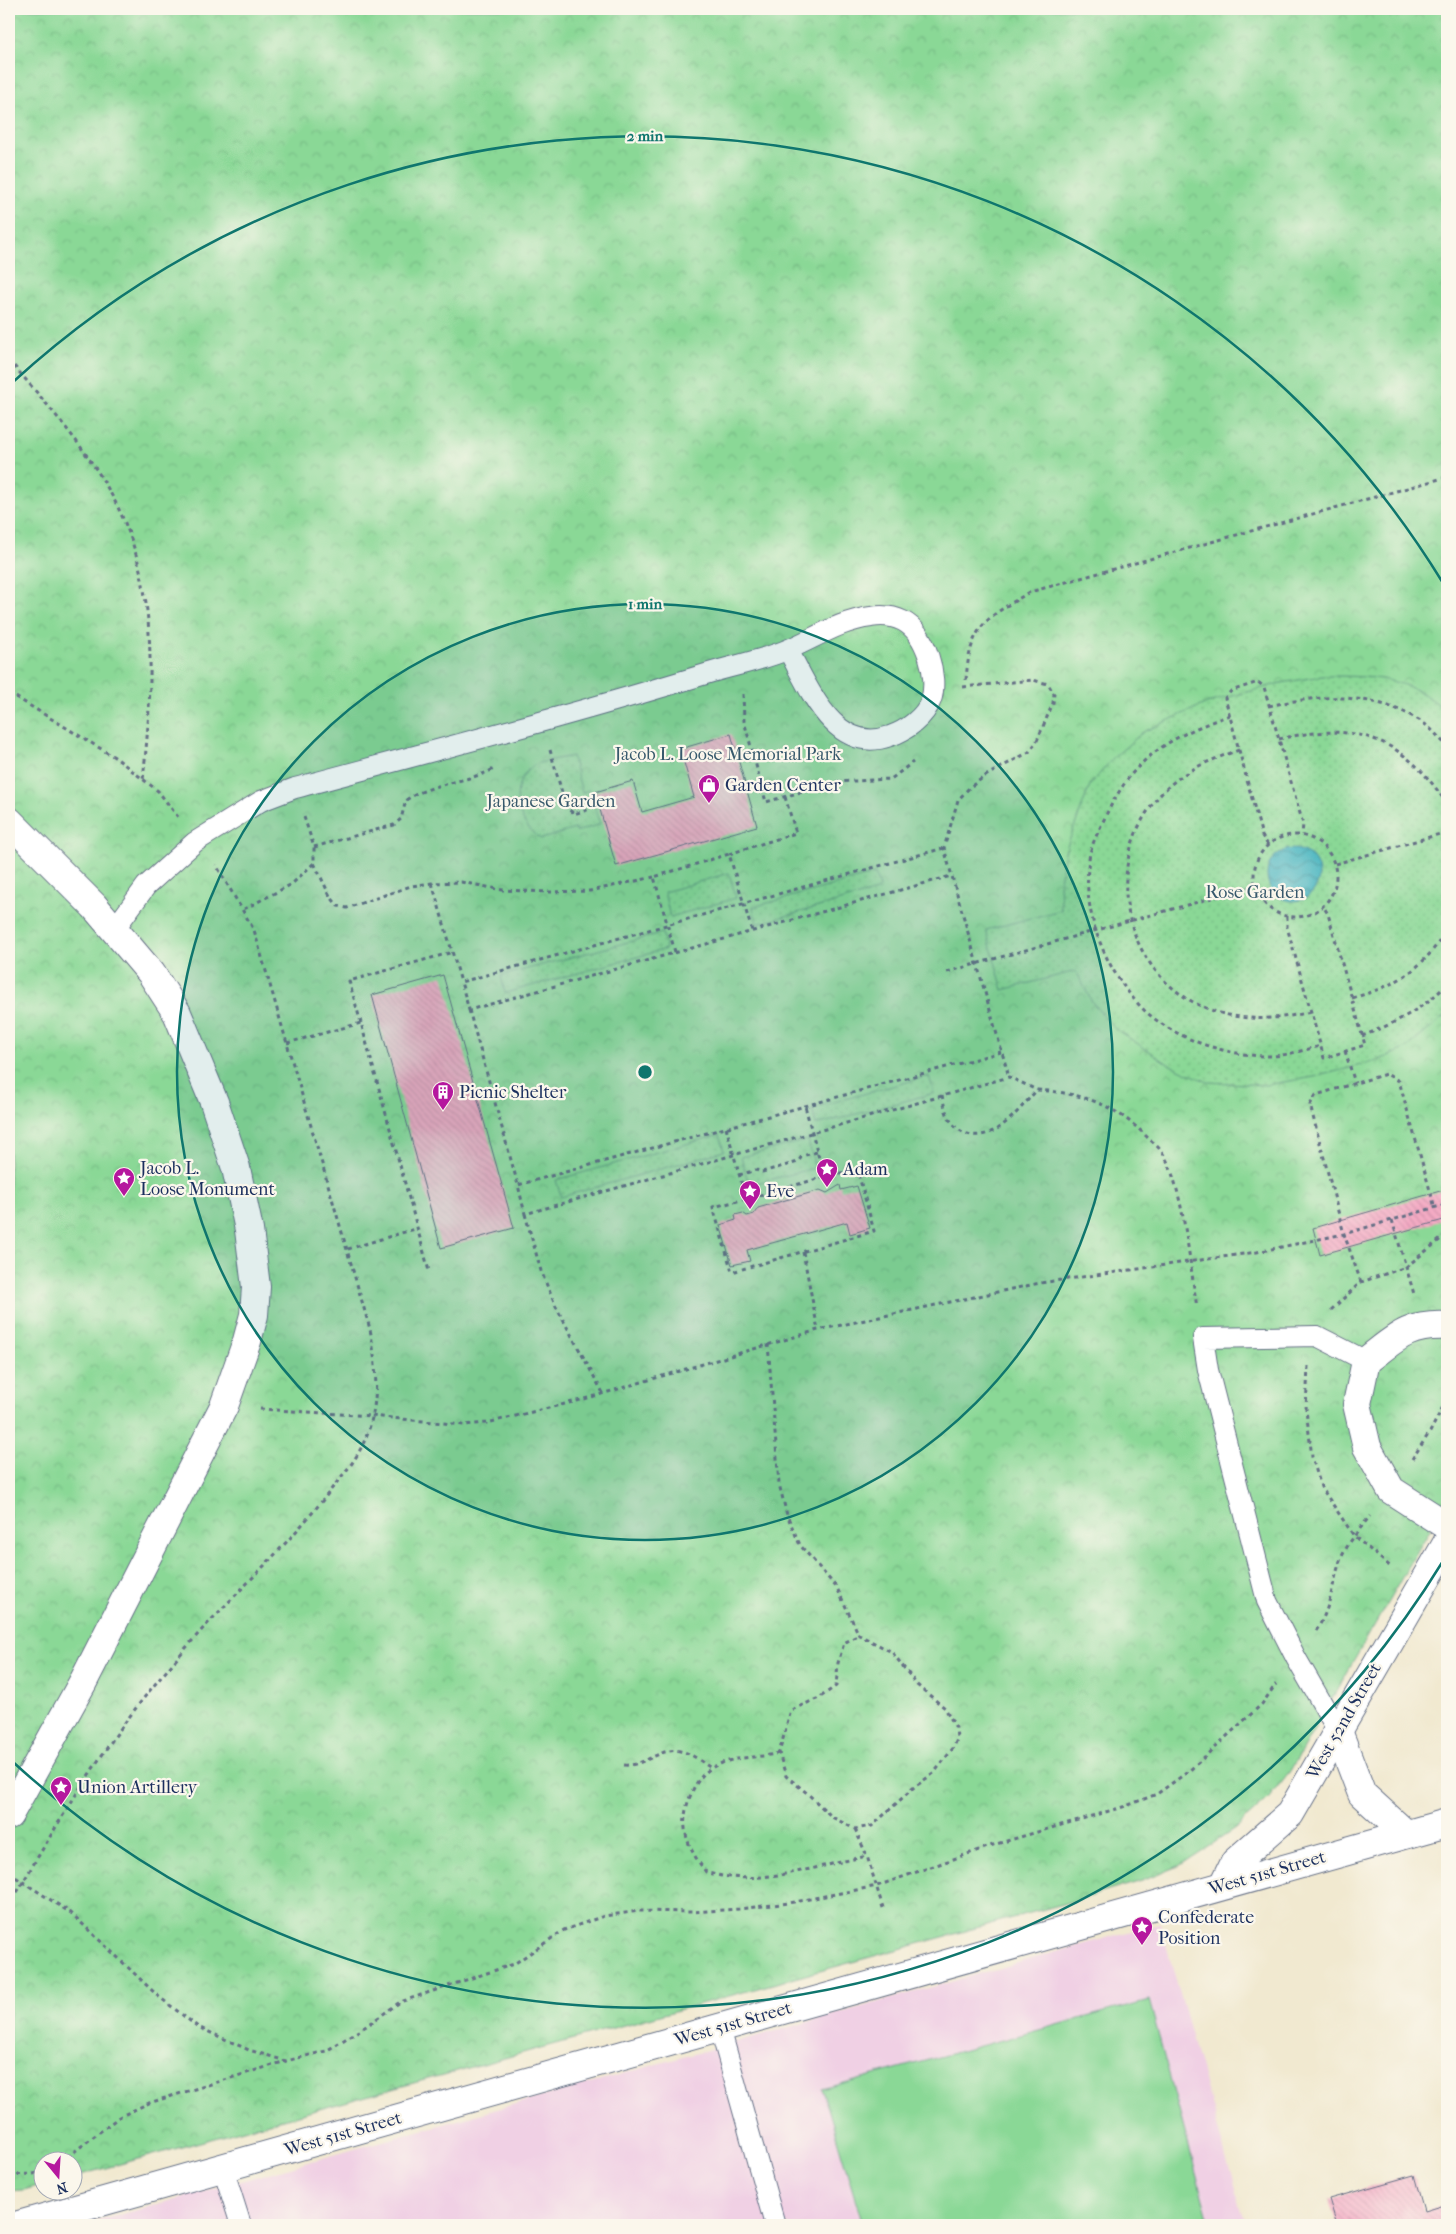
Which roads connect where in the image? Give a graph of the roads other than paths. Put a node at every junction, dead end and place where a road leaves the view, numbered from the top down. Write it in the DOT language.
graph roads {
  1 [pos="788,650"];
  2 [pos="9,822"];
  3 [pos="113,931"];
  4 [pos="1435,1326"];
  5 [pos="1366,1361"];
  6 [pos="1447,1526"];
  7 [pos="1447,1543"];
  8 [pos="1338,1731"];
  9 [pos="9,1815"];
  10 [pos="1447,1823"];
  11 [pos="1406,1834"];
  12 [pos="1224,1885"];
  13 [pos="720,2028"];
  14 [pos="223,2168"];
  15 [pos="18,2225"];
  16 [pos="241,2225"];
  17 [pos="775,2225"];
  1 -- 1 [label="lane"];
  1 -- 3 [label="lane"];
  2 -- 3 [label="street"];
  3 -- 9 [label="street"];
  4 -- 5 [label="street"];
  5 -- 6 [label="street"];
  5 -- 8 [label="lane"];
  7 -- 8 [label="street, West 52nd Street"];
  8 -- 11 [label="street"];
  8 -- 12 [label="street, West 52nd Street"];
  10 -- 11 [label="street, West 51st Street"];
  11 -- 12 [label="street, West 51st Street"];
  12 -- 13 [label="street, West 51st Street"];
  13 -- 14 [label="street, West 51st Street"];
  13 -- 17 [label="lane"];
  14 -- 15 [label="street, West 51st Street"];
  14 -- 16 [label="lane"];
}
